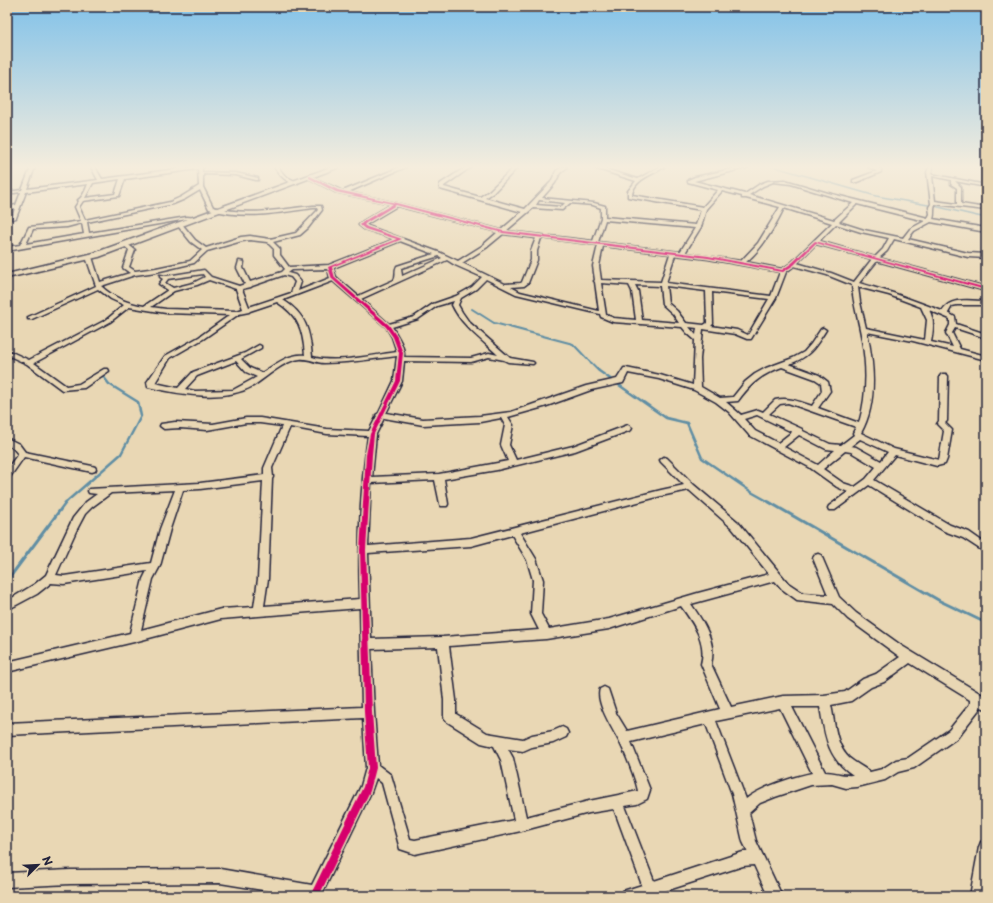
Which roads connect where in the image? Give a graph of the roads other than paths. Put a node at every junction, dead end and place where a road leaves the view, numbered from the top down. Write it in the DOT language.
graph roads {
  1 [pos="18,209"];
  2 [pos="77,209"];
  3 [pos="141,209"];
  4 [pos="214,209"];
  5 [pos="223,209"];
  6 [pos="299,209"];
  7 [pos="320,209"];
  8 [pos="387,209"];
  9 [pos="416,209"];
  10 [pos="518,209"];
  11 [pos="528,209"];
  12 [pos="604,209"];
  13 [pos="704,209"];
  14 [pos="781,209"];
  15 [pos="793,209"];
  16 [pos="848,209"];
  17 [pos="884,209"];
  18 [pos="932,209"];
  19 [pos="218,211"];
  20 [pos="525,211"];
  21 [pos="14,218"];
  22 [pos="603,218"];
  23 [pos="196,219"];
  24 [pos="927,220"];
  25 [pos="86,221"];
  26 [pos="834,222"];
  27 [pos="67,225"];
  28 [pos="180,225"];
  29 [pos="698,227"];
  30 [pos="986,230"];
  31 [pos="503,232"];
  32 [pos="86,236"];
  33 [pos="539,237"];
  34 [pos="892,237"];
  35 [pos="905,239"];
  36 [pos="59,240"];
  37 [pos="400,240"];
  38 [pos="270,241"];
  39 [pos="815,242"];
  40 [pos="598,244"];
  41 [pos="126,245"];
  42 [pos="22,247"];
  43 [pos="7,249"];
  44 [pos="205,250"];
  45 [pos="673,253"];
  46 [pos="439,254"];
  47 [pos="680,254"];
  48 [pos="986,256"];
  49 [pos="89,257"];
  50 [pos="446,258"];
  51 [pos="876,259"];
  52 [pos="241,262"];
  53 [pos="742,263"];
  54 [pos="457,264"];
  55 [pos="793,264"];
  56 [pos="330,267"];
  57 [pos="126,268"];
  58 [pos="156,270"];
  59 [pos="286,271"];
  60 [pos="783,271"];
  61 [pos="134,273"];
  62 [pos="7,276"];
  63 [pos="485,277"];
  64 [pos="166,278"];
  65 [pos="209,278"];
  66 [pos="334,279"];
  67 [pos="397,280"];
  68 [pos="597,281"];
  69 [pos="108,282"];
  70 [pos="630,282"];
  71 [pos="664,284"];
  72 [pos="855,284"];
  73 [pos="99,286"];
  74 [pos="249,286"];
  75 [pos="504,286"];
  76 [pos="239,288"];
  77 [pos="986,289"];
  78 [pos="172,290"];
  79 [pos="709,290"];
  80 [pos="294,293"];
  81 [pos="458,297"];
  82 [pos="773,298"];
  83 [pos="357,299"];
  84 [pos="278,300"];
  85 [pos="986,303"];
  86 [pos="128,305"];
  87 [pos="922,306"];
  88 [pos="145,308"];
  89 [pos="247,311"];
  90 [pos="237,313"];
  91 [pos="602,313"];
  92 [pos="944,314"];
  93 [pos="30,318"];
  94 [pos="639,322"];
  95 [pos="684,325"];
  96 [pos="953,325"];
  97 [pos="388,326"];
  98 [pos="702,327"];
  99 [pos="863,329"];
  100 [pos="823,330"];
  101 [pos="986,336"];
  102 [pos="699,340"];
  103 [pos="928,343"];
  104 [pos="259,347"];
  105 [pos="958,351"];
  106 [pos="7,352"];
  107 [pos="400,356"];
  108 [pos="237,358"];
  109 [pos="309,358"];
  110 [pos="506,358"];
  111 [pos="986,358"];
  112 [pos="29,363"];
  113 [pos="531,363"];
  114 [pos="784,365"];
  115 [pos="106,371"];
  116 [pos="262,376"];
  117 [pos="944,376"];
  118 [pos="697,388"];
  119 [pos="179,391"];
  120 [pos="718,400"];
  121 [pos="813,410"];
  122 [pos="380,415"];
  123 [pos="503,415"];
  124 [pos="764,415"];
  125 [pos="740,418"];
  126 [pos="287,424"];
  127 [pos="164,426"];
  128 [pos="860,426"];
  129 [pos="628,428"];
  130 [pos="799,431"];
  131 [pos="372,434"];
  132 [pos="859,435"];
  133 [pos="7,441"];
  134 [pos="779,447"];
  135 [pos="844,447"];
  136 [pos="892,451"];
  137 [pos="22,454"];
  138 [pos="664,460"];
  139 [pos="513,463"];
  140 [pos="882,466"];
  141 [pos="92,469"];
  142 [pos="818,469"];
  143 [pos="7,475"];
  144 [pos="269,477"];
  145 [pos="439,477"];
  146 [pos="367,480"];
  147 [pos="869,482"];
  148 [pos="180,487"];
  149 [pos="691,487"];
  150 [pos="116,490"];
  151 [pos="856,490"];
  152 [pos="92,491"];
  153 [pos="444,504"];
  154 [pos="832,508"];
  155 [pos="514,531"];
  156 [pos="986,549"];
  157 [pos="362,550"];
  158 [pos="818,558"];
  159 [pos="155,566"];
  160 [pos="777,576"];
  161 [pos="49,579"];
  162 [pos="831,588"];
  163 [pos="821,597"];
  164 [pos="835,600"];
  165 [pos="684,602"];
  166 [pos="363,603"];
  167 [pos="7,606"];
  168 [pos="258,611"];
  169 [pos="546,634"];
  170 [pos="134,637"];
  171 [pos="443,642"];
  172 [pos="365,644"];
  173 [pos="910,657"];
  174 [pos="7,667"];
  175 [pos="604,693"];
  176 [pos="981,699"];
  177 [pos="824,701"];
  178 [pos="783,702"];
  179 [pos="368,712"];
  180 [pos="728,714"];
  181 [pos="709,717"];
  182 [pos="7,729"];
  183 [pos="562,733"];
  184 [pos="624,738"];
  185 [pos="498,742"];
  186 [pos="372,768"];
  187 [pos="869,778"];
  188 [pos="822,779"];
  189 [pos="617,802"];
  190 [pos="742,810"];
  191 [pos="521,825"];
  192 [pos="986,847"];
  193 [pos="758,858"];
  194 [pos="7,880"];
  195 [pos="651,890"];
  196 [pos="315,894"];
  197 [pos="628,896"];
  198 [pos="775,896"];
  199 [pos="977,896"];
  1 -- 21 [label="street"];
  2 -- 25 [label="street"];
  3 -- 25 [label="street"];
  4 -- 19 [label="street"];
  5 -- 19 [label="main road"];
  6 -- 19 [label="street"];
  7 -- 38 [label="street"];
  8 -- 37 [label="street"];
  9 -- 31 [label="street"];
  10 -- 20 [label="street"];
  11 -- 20 [label="street"];
  12 -- 22 [label="street"];
  13 -- 29 [label="street"];
  14 -- 53 [label="street"];
  15 -- 26 [label="street"];
  16 -- 26 [label="street"];
  17 -- 24 [label="street"];
  18 -- 24 [label="street"];
  19 -- 23 [label="main road"];
  20 -- 31 [label="street"];
  22 -- 29 [label="street"];
  22 -- 40 [label="street"];
  23 -- 28 [label="main road"];
  23 -- 32 [label="street"];
  24 -- 30 [label="street"];
  24 -- 35 [label="street"];
  25 -- 27 [label="street"];
  25 -- 32 [label="street"];
  26 -- 34 [label="street"];
  26 -- 39 [label="street"];
  27 -- 36 [label="street"];
  27 -- 42 [label="street"];
  28 -- 41 [label="main road"];
  28 -- 44 [label="street"];
  29 -- 47 [label="street"];
  31 -- 33 [label="street"];
  31 -- 54 [label="street"];
  32 -- 36 [label="street"];
  33 -- 40 [label="street"];
  33 -- 75 [label="street"];
  34 -- 35 [label="street"];
  34 -- 51 [label="street"];
  35 -- 48 [label="street"];
  36 -- 42 [label="street"];
  37 -- 46 [label="street"];
  37 -- 56 [label="street"];
  38 -- 44 [label="street"];
  38 -- 59 [label="street"];
  39 -- 51 [label="street"];
  39 -- 55 [label="street"];
  40 -- 45 [label="street"];
  40 -- 68 [label="street"];
  41 -- 49 [label="main road"];
  41 -- 57 [label="street"];
  42 -- 43 [label="street"];
  44 -- 58 [label="street"];
  45 -- 47 [label="street"];
  45 -- 71 [label="street"];
  46 -- 50 [label="street"];
  46 -- 67 [label="street"];
  47 -- 53 [label="street"];
  49 -- 62 [label="main road"];
  49 -- 73 [label="street"];
  50 -- 54 [label="street"];
  50 -- 67 [label="street"];
  51 -- 72 [label="street"];
  51 -- 77 [label="street"];
  52 -- 74 [label="street"];
  53 -- 60 [label="street"];
  54 -- 63 [label="street"];
  55 -- 60 [label="street"];
  55 -- 72 [label="street"];
  56 -- 59 [label="street"];
  56 -- 66 [label="street"];
  57 -- 61 [label="street"];
  57 -- 69 [label="street"];
  58 -- 61 [label="street"];
  58 -- 64 [label="street"];
  59 -- 74 [label="street"];
  59 -- 80 [label="street"];
  60 -- 82 [label="street"];
  61 -- 69 [label="street"];
  63 -- 75 [label="street"];
  63 -- 81 [label="street"];
  64 -- 65 [label="street"];
  64 -- 78 [label="street"];
  65 -- 76 [label="street"];
  65 -- 78 [label="street"];
  66 -- 80 [label="street"];
  66 -- 83 [label="street"];
  67 -- 83 [label="street"];
  68 -- 70 [label="street"];
  68 -- 91 [label="street"];
  69 -- 73 [label="street"];
  70 -- 71 [label="street"];
  70 -- 94 [label="street"];
  71 -- 79 [label="street"];
  71 -- 95 [label="street"];
  72 -- 87 [label="street"];
  72 -- 99 [label="street"];
  73 -- 86 [label="street"];
  73 -- 93 [label="street"];
  74 -- 76 [label="street"];
  75 -- 91 [label="street"];
  76 -- 89 [label="street"];
  78 -- 88 [label="street"];
  79 -- 82 [label="street"];
  79 -- 98 [label="street"];
  80 -- 84 [label="street"];
  81 -- 97 [label="street"];
  81 -- 110 [label="street"];
  82 -- 98 [label="street"];
  83 -- 97 [label="street"];
  84 -- 89 [label="street"];
  84 -- 109 [label="street"];
  85 -- 92 [label="street"];
  86 -- 88 [label="street"];
  86 -- 112 [label="street"];
  87 -- 92 [label="street"];
  87 -- 103 [label="street"];
  88 -- 90 [label="street"];
  89 -- 90 [label="street"];
  90 -- 119 [label="street"];
  91 -- 94 [label="street"];
  92 -- 96 [label="street"];
  94 -- 95 [label="street"];
  95 -- 98 [label="street"];
  95 -- 102 [label="street"];
  96 -- 101 [label="street"];
  96 -- 105 [label="street"];
  97 -- 107 [label="street"];
  98 -- 102 [label="street"];
  99 -- 103 [label="street"];
  99 -- 128 [label="street"];
  100 -- 114 [label="street"];
  102 -- 118 [label="street"];
  103 -- 105 [label="street"];
  104 -- 108 [label="street"];
  105 -- 111 [label="street"];
  106 -- 112 [label="street"];
  107 -- 109 [label="street"];
  107 -- 110 [label="street"];
  107 -- 122 [label="street"];
  108 -- 116 [label="street"];
  108 -- 119 [label="street"];
  109 -- 116 [label="street"];
  110 -- 113 [label="street"];
  112 -- 115 [label="street"];
  114 -- 120 [label="street"];
  114 -- 121 [label="street"];
  116 -- 119 [label="street"];
  117 -- 136 [label="street"];
  118 -- 120 [label="street"];
  118 -- 123 [label="street"];
  120 -- 125 [label="street"];
  121 -- 124 [label="street"];
  121 -- 128 [label="street"];
  122 -- 123 [label="street"];
  122 -- 131 [label="street"];
  123 -- 139 [label="street"];
  124 -- 125 [label="street"];
  124 -- 130 [label="street"];
  125 -- 134 [label="street"];
  126 -- 127 [label="street"];
  126 -- 131 [label="street"];
  126 -- 144 [label="street"];
  128 -- 132 [label="street"];
  129 -- 139 [label="street"];
  130 -- 134 [label="street"];
  130 -- 135 [label="street"];
  131 -- 146 [label="street"];
  132 -- 135 [label="street"];
  132 -- 136 [label="street"];
  133 -- 137 [label="street"];
  134 -- 142 [label="street"];
  135 -- 140 [label="street"];
  135 -- 142 [label="street"];
  136 -- 140 [label="street"];
  137 -- 141 [label="street"];
  137 -- 143 [label="street"];
  138 -- 149 [label="street"];
  139 -- 145 [label="street"];
  140 -- 147 [label="street"];
  142 -- 151 [label="street"];
  144 -- 148 [label="street"];
  144 -- 168 [label="street"];
  145 -- 146 [label="street"];
  145 -- 153 [label="street"];
  146 -- 157 [label="street"];
  147 -- 151 [label="street"];
  147 -- 156 [label="street"];
  148 -- 150 [label="street"];
  148 -- 159 [label="street"];
  149 -- 155 [label="street"];
  149 -- 160 [label="street"];
  150 -- 152 [label="street"];
  150 -- 161 [label="street"];
  151 -- 154 [label="street"];
  155 -- 157 [label="street"];
  155 -- 169 [label="street"];
  157 -- 166 [label="street"];
  158 -- 162 [label="street"];
  159 -- 161 [label="street"];
  159 -- 170 [label="street"];
  160 -- 163 [label="street"];
  160 -- 165 [label="street"];
  161 -- 167 [label="street"];
  162 -- 163 [label="street"];
  162 -- 164 [label="street"];
  163 -- 164 [label="street"];
  164 -- 173 [label="street"];
  165 -- 169 [label="street"];
  165 -- 180 [label="street"];
  166 -- 168 [label="street"];
  166 -- 172 [label="street"];
  168 -- 170 [label="street"];
  169 -- 171 [label="street"];
  170 -- 174 [label="street"];
  171 -- 172 [label="street"];
  171 -- 185 [label="street"];
  172 -- 179 [label="street"];
  173 -- 176 [label="street"];
  173 -- 177 [label="street"];
  175 -- 184 [label="street"];
  176 -- 187 [label="street"];
  177 -- 178 [label="street"];
  177 -- 187 [label="street"];
  178 -- 180 [label="street"];
  178 -- 188 [label="street"];
  179 -- 182 [label="street"];
  179 -- 186 [label="street"];
  180 -- 181 [label="street"];
  181 -- 184 [label="street"];
  181 -- 190 [label="street"];
  183 -- 185 [label="street"];
  184 -- 189 [label="street"];
  185 -- 191 [label="street"];
  186 -- 191 [label="street"];
  186 -- 196 [label="street"];
  187 -- 188 [label="street"];
  188 -- 190 [label="street"];
  189 -- 191 [label="street"];
  189 -- 195 [label="street"];
  190 -- 193 [label="street"];
  192 -- 199 [label="street"];
  193 -- 195 [label="street"];
  193 -- 198 [label="street"];
  194 -- 196 [label="street"];
  195 -- 197 [label="street"];
}
